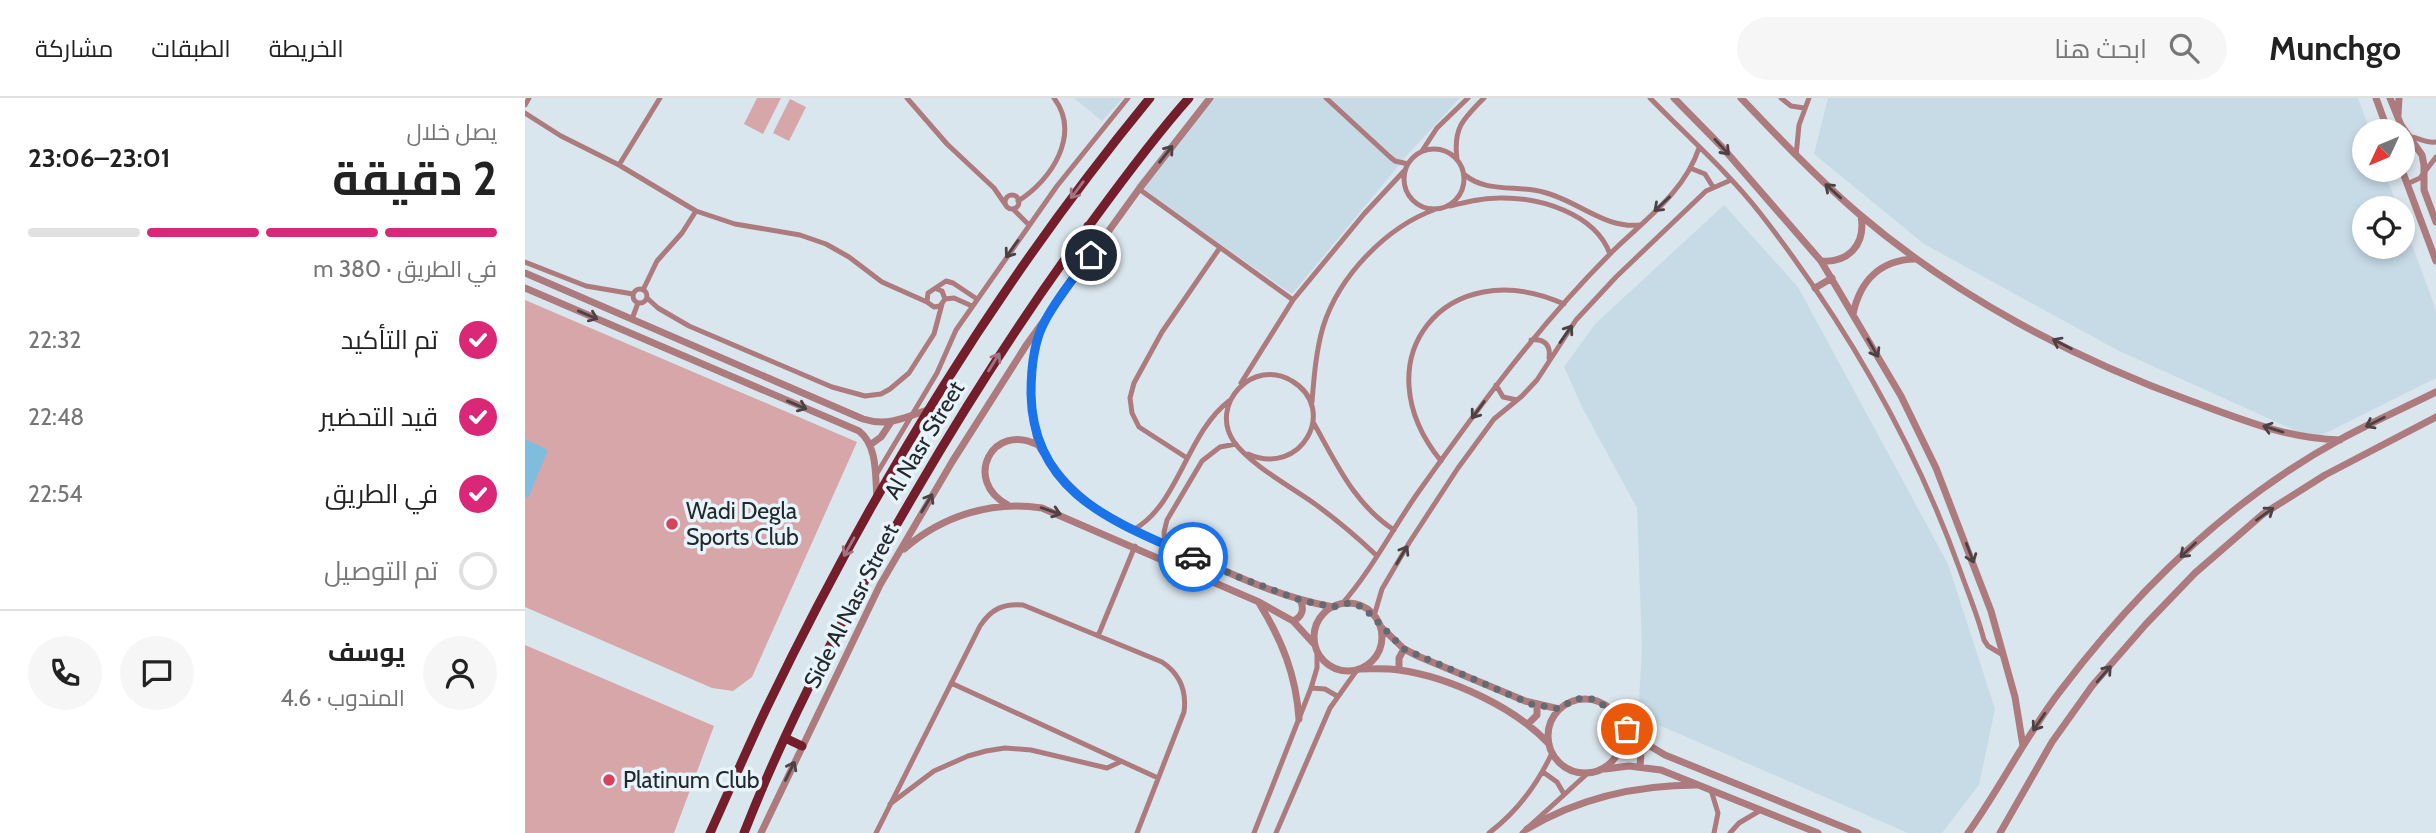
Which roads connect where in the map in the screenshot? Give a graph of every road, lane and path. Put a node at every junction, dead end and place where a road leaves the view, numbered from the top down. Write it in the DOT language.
graph roads {
  1 [pos="529,98"];
  2 [pos="660,98"];
  3 [pos="907,98"];
  4 [pos="1054,98"];
  5 [pos="1128,98"];
  6 [pos="1150,98"];
  7 [pos="1189,98"];
  8 [pos="1210,98"];
  9 [pos="1326,98"];
  10 [pos="1468,98"];
  11 [pos="1484,98"];
  12 [pos="1650,98"];
  13 [pos="1675,98"];
  14 [pos="1741,98"];
  15 [pos="1781,98"];
  16 [pos="1809,98"];
  17 [pos="2376,98"];
  18 [pos="2390,98"];
  19 [pos="2399,98"];
  20 [pos="525,105"];
  21 [pos="1804,108"];
  22 [pos="525,113"];
  23 [pos="2384,119"];
  24 [pos="2398,119"];
  25 [pos="2398,119"];
  26 [pos="2415,140"];
  27 [pos="2436,142"];
  28 [pos="1699,148"];
  29 [pos="2415,148"];
  30 [pos="1422,151"];
  31 [pos="1796,156"];
  32 [pos="2436,158"];
  33 [pos="1457,159"];
  34 [pos="619,165"];
  35 [pos="1406,167"];
  36 [pos="1691,168"];
  37 [pos="1464,174"];
  38 [pos="2424,174"];
  39 [pos="1731,180"];
  40 [pos="2407,184"];
  41 [pos="1713,187"];
  42 [pos="994,188"];
  43 [pos="1139,189"];
  44 [pos="1011,195"];
  45 [pos="1018,201"];
  46 [pos="1005,204"];
  47 [pos="1447,206"];
  48 [pos="1013,209"];
  49 [pos="1436,209"];
  50 [pos="696,211"];
  51 [pos="1861,216"];
  52 [pos="2436,222"];
  53 [pos="1029,225"];
  54 [pos="1640,225"];
  55 [pos="1088,226"];
  56 [pos="1104,238"];
  57 [pos="1219,248"];
  58 [pos="1610,254"];
  59 [pos="1916,259"];
  60 [pos="1821,261"];
  61 [pos="2436,261"];
  62 [pos="525,262"];
  63 [pos="525,273"];
  64 [pos="1832,278"];
  65 [pos="525,288"];
  66 [pos="1815,288"];
  67 [pos="937,289"];
  68 [pos="643,290"];
  69 [pos="928,293"];
  70 [pos="633,294"];
  71 [pos="915,295"];
  72 [pos="647,298"];
  73 [pos="977,299"];
  74 [pos="1293,300"];
  75 [pos="927,302"];
  76 [pos="944,302"];
  77 [pos="638,303"];
  78 [pos="1564,304"];
  79 [pos="972,306"];
  80 [pos="934,307"];
  81 [pos="1853,314"];
  82 [pos="939,316"];
  83 [pos="632,319"];
  84 [pos="1044,322"];
  85 [pos="1531,341"];
  86 [pos="1549,361"];
  87 [pos="1496,385"];
  88 [pos="1239,386"];
  89 [pos="2436,392"];
  90 [pos="1518,400"];
  91 [pos="1230,401"];
  92 [pos="1311,405"];
  93 [pos="930,409"];
  94 [pos="912,415"];
  95 [pos="2436,417"];
  96 [pos="1313,421"];
  97 [pos="891,422"];
  98 [pos="2340,440"];
  99 [pos="1236,444"];
  100 [pos="870,445"];
  101 [pos="1038,445"];
  102 [pos="1248,454"];
  103 [pos="1187,458"];
  104 [pos="1441,461"];
  105 [pos="875,477"];
  106 [pos="877,498"];
  107 [pos="1008,505"];
  108 [pos="1133,530"];
  109 [pos="1394,530"];
  110 [pos="1165,545"];
  111 [pos="1135,546"];
  112 [pos="898,554"];
  113 [pos="1377,555"];
  114 [pos="1300,600"];
  115 [pos="1259,602"];
  116 [pos="1342,604"];
  117 [pos="1333,607"];
  118 [pos="1374,616"];
  119 [pos="1293,621"];
  120 [pos="1379,624"];
  121 [pos="1098,636"];
  122 [pos="1314,644"];
  123 [pos="1404,649"];
  124 [pos="1317,653"];
  125 [pos="2004,656"];
  126 [pos="1359,670"];
  127 [pos="1399,670"];
  128 [pos="951,683"];
  129 [pos="1311,688"];
  130 [pos="1337,696"];
  131 [pos="1537,705"];
  132 [pos="1559,709"];
  133 [pos="1299,719"];
  134 [pos="1619,721"];
  135 [pos="1528,724"];
  136 [pos="785,738"];
  137 [pos="1549,744"];
  138 [pos="802,746"];
  139 [pos="1648,746"];
  140 [pos="2022,747"];
  141 [pos="1552,754"];
  142 [pos="1120,762"];
  143 [pos="1640,767"];
  144 [pos="1601,769"];
  145 [pos="1543,772"];
  146 [pos="1588,773"];
  147 [pos="1158,778"];
  148 [pos="1700,785"];
  149 [pos="1711,790"];
  150 [pos="1564,794"];
  151 [pos="888,806"];
  152 [pos="1763,809"];
  153 [pos="1971,830"];
  154 [pos="1525,831"];
  155 [pos="1853,832"];
  156 [pos="710,833"];
  157 [pos="744,833"];
  158 [pos="761,833"];
  159 [pos="876,833"];
  160 [pos="1137,833"];
  161 [pos="1254,833"];
  162 [pos="1276,833"];
  163 [pos="1489,833"];
  164 [pos="1714,833"];
  165 [pos="1730,833"];
  166 [pos="1818,833"];
  167 [pos="2000,833"];
  1 -- 20 [label="street"];
  2 -- 34 [label="street"];
  3 -- 42 [label="street"];
  4 -- 45 [label="street"];
  5 -- 53 [label="street"];
  6 -- 93 [label="main road, Al Nasr Street, one-way"];
  7 -- 55 [label="main road, Al Nasr Street"];
  43 -- 8 [label="street, Side Al Nasr Street, one-way"];
  9 -- 35 [label="street"];
  10 -- 30 [label="street"];
  11 -- 33 [label="street"];
  12 -- 28 [label="street"];
  13 -- 60 [label="street, one-way"];
  14 -- 31 [label="street"];
  15 -- 21 [label="street"];
  16 -- 21 [label="street"];
  17 -- 23 [label="street"];
  18 -- 24 [label="street"];
  19 -- 25 [label="street"];
  21 -- 31 [label="street"];
  22 -- 34 [label="street"];
  26 -- 27 [label="street"];
  28 -- 36 [label="street"];
  28 -- 39 [label="street"];
  29 -- 38 [label="street"];
  30 -- 33 [label="street"];
  30 -- 35 [label="street"];
  51 -- 31 [label="street, one-way"];
  32 -- 38 [label="street"];
  33 -- 37 [label="street"];
  34 -- 50 [label="street"];
  35 -- 49 [label="street"];
  35 -- 74 [label="street"];
  36 -- 41 [label="street"];
  36 -- 54 [label="street, one-way"];
  37 -- 47 [label="street"];
  37 -- 54 [label="street"];
  38 -- 40 [label="street"];
  38 -- 52 [label="street"];
  39 -- 41 [label="street"];
  39 -- 66 [label="street"];
  40 -- 61 [label="street"];
  86 -- 41 [label="street, one-way"];
  42 -- 44 [label="street"];
  42 -- 46 [label="street"];
  43 -- 56 [label="street, Side Al Nasr Street"];
  43 -- 57 [label="street"];
  44 -- 45 [label="street"];
  44 -- 46 [label="street"];
  45 -- 48 [label="street"];
  46 -- 48 [label="street"];
  47 -- 49 [label="street"];
  47 -- 58 [label="street"];
  48 -- 53 [label="street"];
  49 -- 92 [label="street"];
  50 -- 68 [label="street"];
  50 -- 71 [label="street"];
  51 -- 59 [label="street"];
  51 -- 60 [label="street"];
  53 -- 73 [label="street, one-way"];
  54 -- 58 [label="street"];
  55 -- 56 [label="main road"];
  136 -- 55 [label="main road, Al Nasr Street, one-way"];
  56 -- 84 [label="street, Side Al Nasr Street"];
  57 -- 74 [label="street"];
  57 -- 103 [label="street"];
  58 -- 78 [label="street"];
  59 -- 81 [label="street"];
  98 -- 59 [label="street, one-way"];
  60 -- 64 [label="street"];
  62 -- 70 [label="street"];
  63 -- 83 [label="street"];
  64 -- 66 [label="street"];
  64 -- 81 [label="street"];
  65 -- 100 [label="street, one-way"];
  66 -- 125 [label="street"];
  67 -- 69 [label="street"];
  67 -- 73 [label="street"];
  67 -- 76 [label="street"];
  68 -- 70 [label="street"];
  68 -- 72 [label="street"];
  69 -- 71 [label="street"];
  69 -- 75 [label="street"];
  70 -- 77 [label="street"];
  71 -- 75 [label="street"];
  72 -- 77 [label="street"];
  72 -- 82 [label="street"];
  73 -- 79 [label="street"];
  74 -- 88 [label="street"];
  75 -- 80 [label="street"];
  76 -- 79 [label="street"];
  76 -- 80 [label="street"];
  76 -- 82 [label="street"];
  77 -- 83 [label="street"];
  78 -- 85 [label="street"];
  78 -- 104 [label="street"];
  79 -- 94 [label="street"];
  80 -- 82 [label="street"];
  81 -- 125 [label="street, one-way"];
  83 -- 97 [label="street"];
  84 -- 101 [label="street"];
  112 -- 84 [label="street, Side Al Nasr Street, one-way"];
  85 -- 86 [label="street"];
  85 -- 87 [label="street"];
  86 -- 90 [label="street"];
  87 -- 90 [label="street"];
  87 -- 104 [label="street, one-way"];
  88 -- 91 [label="street"];
  88 -- 92 [label="street"];
  89 -- 98 [label="street, one-way"];
  118 -- 90 [label="street, one-way"];
  91 -- 99 [label="street"];
  91 -- 103 [label="street"];
  92 -- 96 [label="street"];
  93 -- 94 [label="street"];
  93 -- 106 [label="main road, Al Nasr Street"];
  94 -- 97 [label="street"];
  94 -- 105 [label="street"];
  167 -- 95 [label="street, one-way"];
  96 -- 102 [label="street"];
  96 -- 109 [label="street"];
  97 -- 100 [label="street"];
  98 -- 140 [label="street, one-way"];
  99 -- 102 [label="street"];
  99 -- 110 [label="street"];
  100 -- 105 [label="street"];
  101 -- 107 [label="street"];
  101 -- 108 [label="street"];
  102 -- 113 [label="street"];
  103 -- 108 [label="street"];
  104 -- 109 [label="street"];
  105 -- 106 [label="street"];
  106 -- 156 [label="main road, Al Nasr Street, one-way"];
  107 -- 111 [label="street, one-way"];
  107 -- 112 [label="street"];
  108 -- 110 [label="street"];
  109 -- 113 [label="street"];
  110 -- 114 [label="street"];
  111 -- 115 [label="street"];
  111 -- 121 [label="street"];
  112 -- 138 [label="street, Side Al Nasr Street"];
  113 -- 116 [label="street"];
  114 -- 117 [label="street"];
  114 -- 119 [label="street"];
  115 -- 119 [label="street"];
  115 -- 133 [label="street"];
  116 -- 117 [label="street"];
  116 -- 118 [label="street"];
  117 -- 122 [label="street"];
  118 -- 120 [label="street"];
  119 -- 122 [label="street"];
  120 -- 123 [label="street"];
  120 -- 126 [label="street"];
  121 -- 128 [label="street"];
  121 -- 147 [label="street"];
  122 -- 124 [label="street"];
  123 -- 127 [label="street"];
  123 -- 131 [label="street"];
  124 -- 126 [label="street"];
  124 -- 129 [label="street"];
  125 -- 140 [label="street"];
  126 -- 127 [label="street"];
  126 -- 130 [label="street"];
  127 -- 135 [label="street"];
  128 -- 142 [label="street"];
  128 -- 151 [label="street"];
  129 -- 130 [label="street"];
  129 -- 133 [label="street"];
  130 -- 162 [label="street"];
  131 -- 132 [label="street"];
  131 -- 135 [label="street"];
  132 -- 134 [label="street"];
  132 -- 137 [label="street"];
  133 -- 161 [label="street"];
  134 -- 139 [label="street"];
  134 -- 144 [label="street"];
  135 -- 137 [label="street"];
  136 -- 138 [label="main road"];
  136 -- 157 [label="main road, Al Nasr Street"];
  137 -- 141 [label="street"];
  158 -- 138 [label="street, Side Al Nasr Street, one-way"];
  139 -- 143 [label="street"];
  139 -- 155 [label="street"];
  140 -- 153 [label="street"];
  141 -- 145 [label="street"];
  141 -- 146 [label="street"];
  142 -- 147 [label="street"];
  142 -- 151 [label="street"];
  143 -- 144 [label="street"];
  143 -- 148 [label="street"];
  144 -- 146 [label="street"];
  145 -- 150 [label="street"];
  145 -- 163 [label="street"];
  146 -- 150 [label="street"];
  147 -- 160 [label="street"];
  148 -- 149 [label="street"];
  148 -- 154 [label="street"];
  149 -- 152 [label="street"];
  149 -- 164 [label="street"];
  150 -- 154 [label="street"];
  151 -- 159 [label="street"];
  152 -- 165 [label="street"];
  152 -- 166 [label="street"];
}
